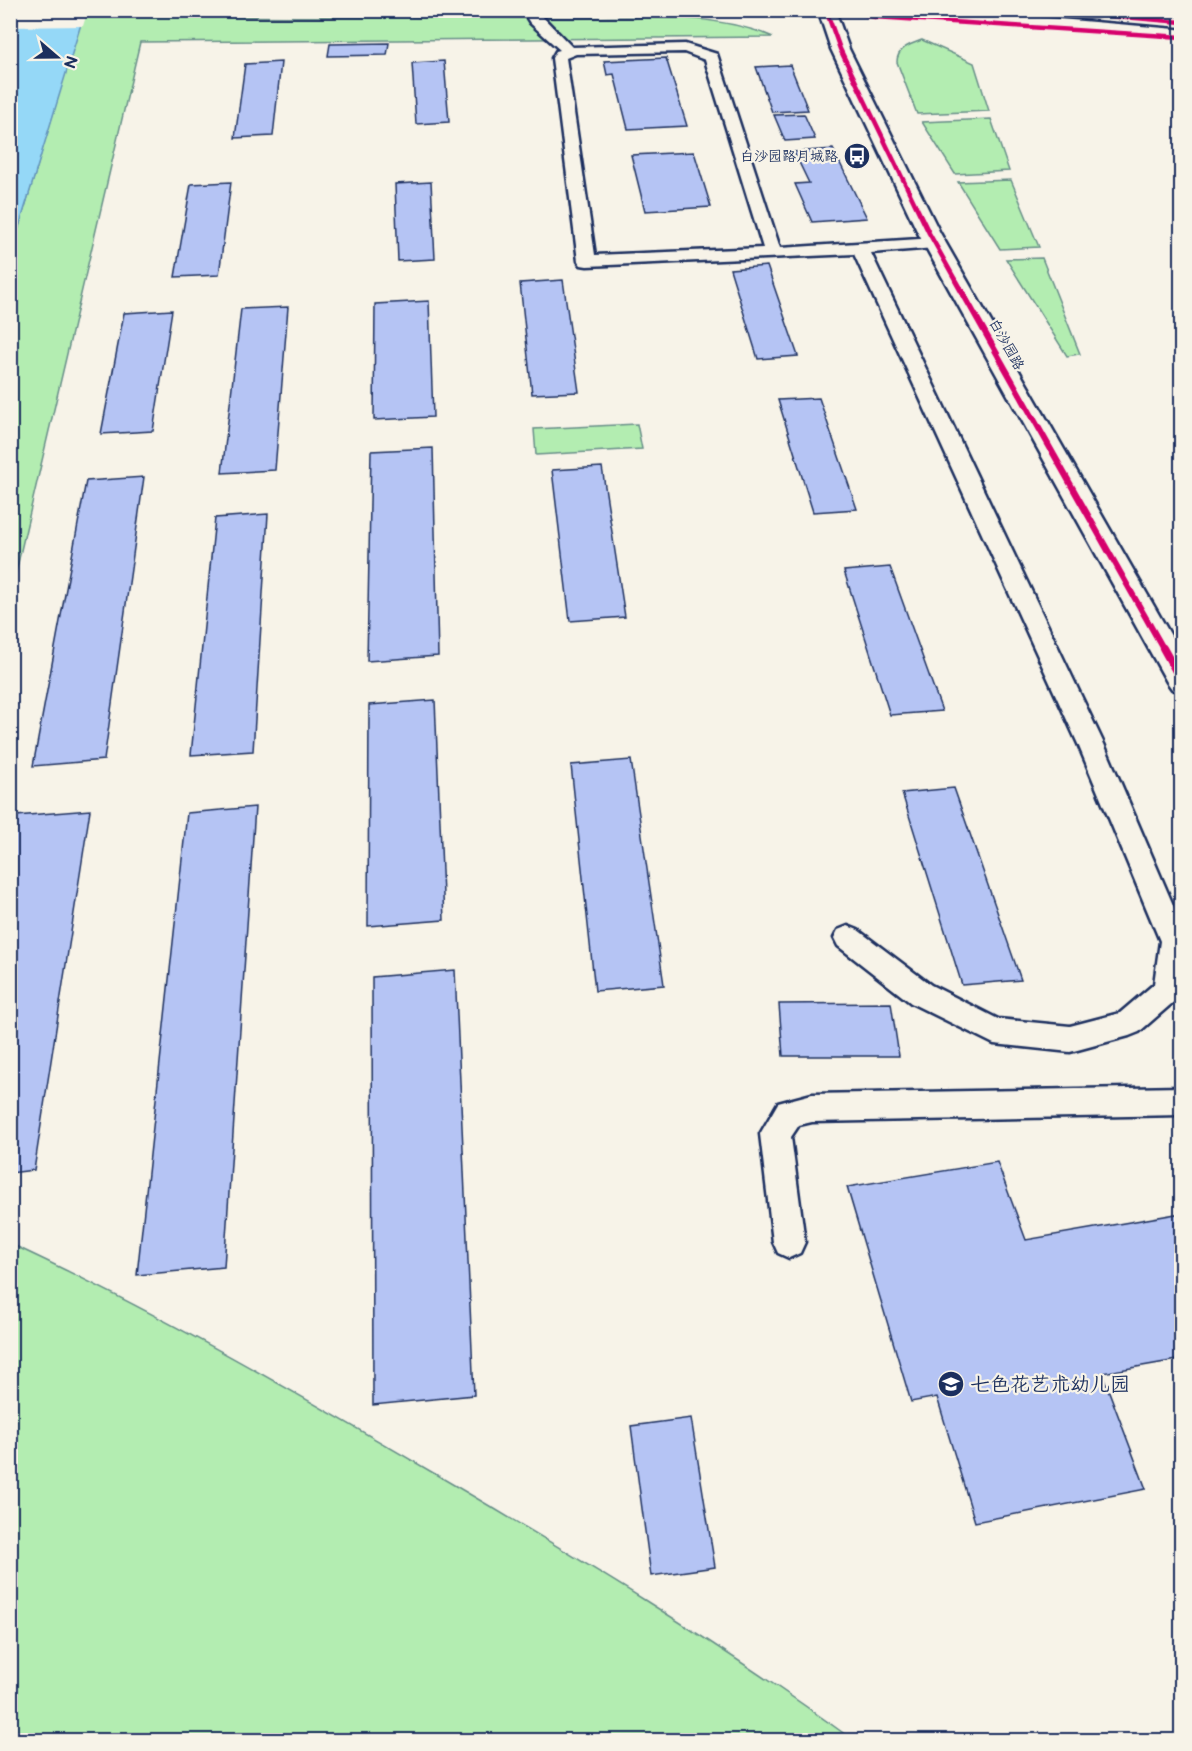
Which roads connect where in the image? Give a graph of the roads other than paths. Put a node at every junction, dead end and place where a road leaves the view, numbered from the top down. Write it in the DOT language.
graph roads {
  1 [pos="529,10"];
  2 [pos="826,10"];
  3 [pos="1042,10"];
  4 [pos="1182,22"];
  5 [pos="568,51"];
  6 [pos="935,243"];
  7 [pos="860,249"];
  8 [pos="773,253"];
  9 [pos="1182,682"];
  10 [pos="848,938"];
  11 [pos="1182,1101"];
  12 [pos="789,1242"];
  1 -- 5 [label="lane"];
  2 -- 6 [label="street, 白沙园路"];
  3 -- 4 [label="street"];
  5 -- 8 [label="lane"];
  5 -- 8 [label="lane"];
  6 -- 7 [label="lane"];
  6 -- 9 [label="street, 白沙园路"];
  7 -- 8 [label="lane"];
  7 -- 10 [label="lane"];
  11 -- 12 [label="lane"];
}
